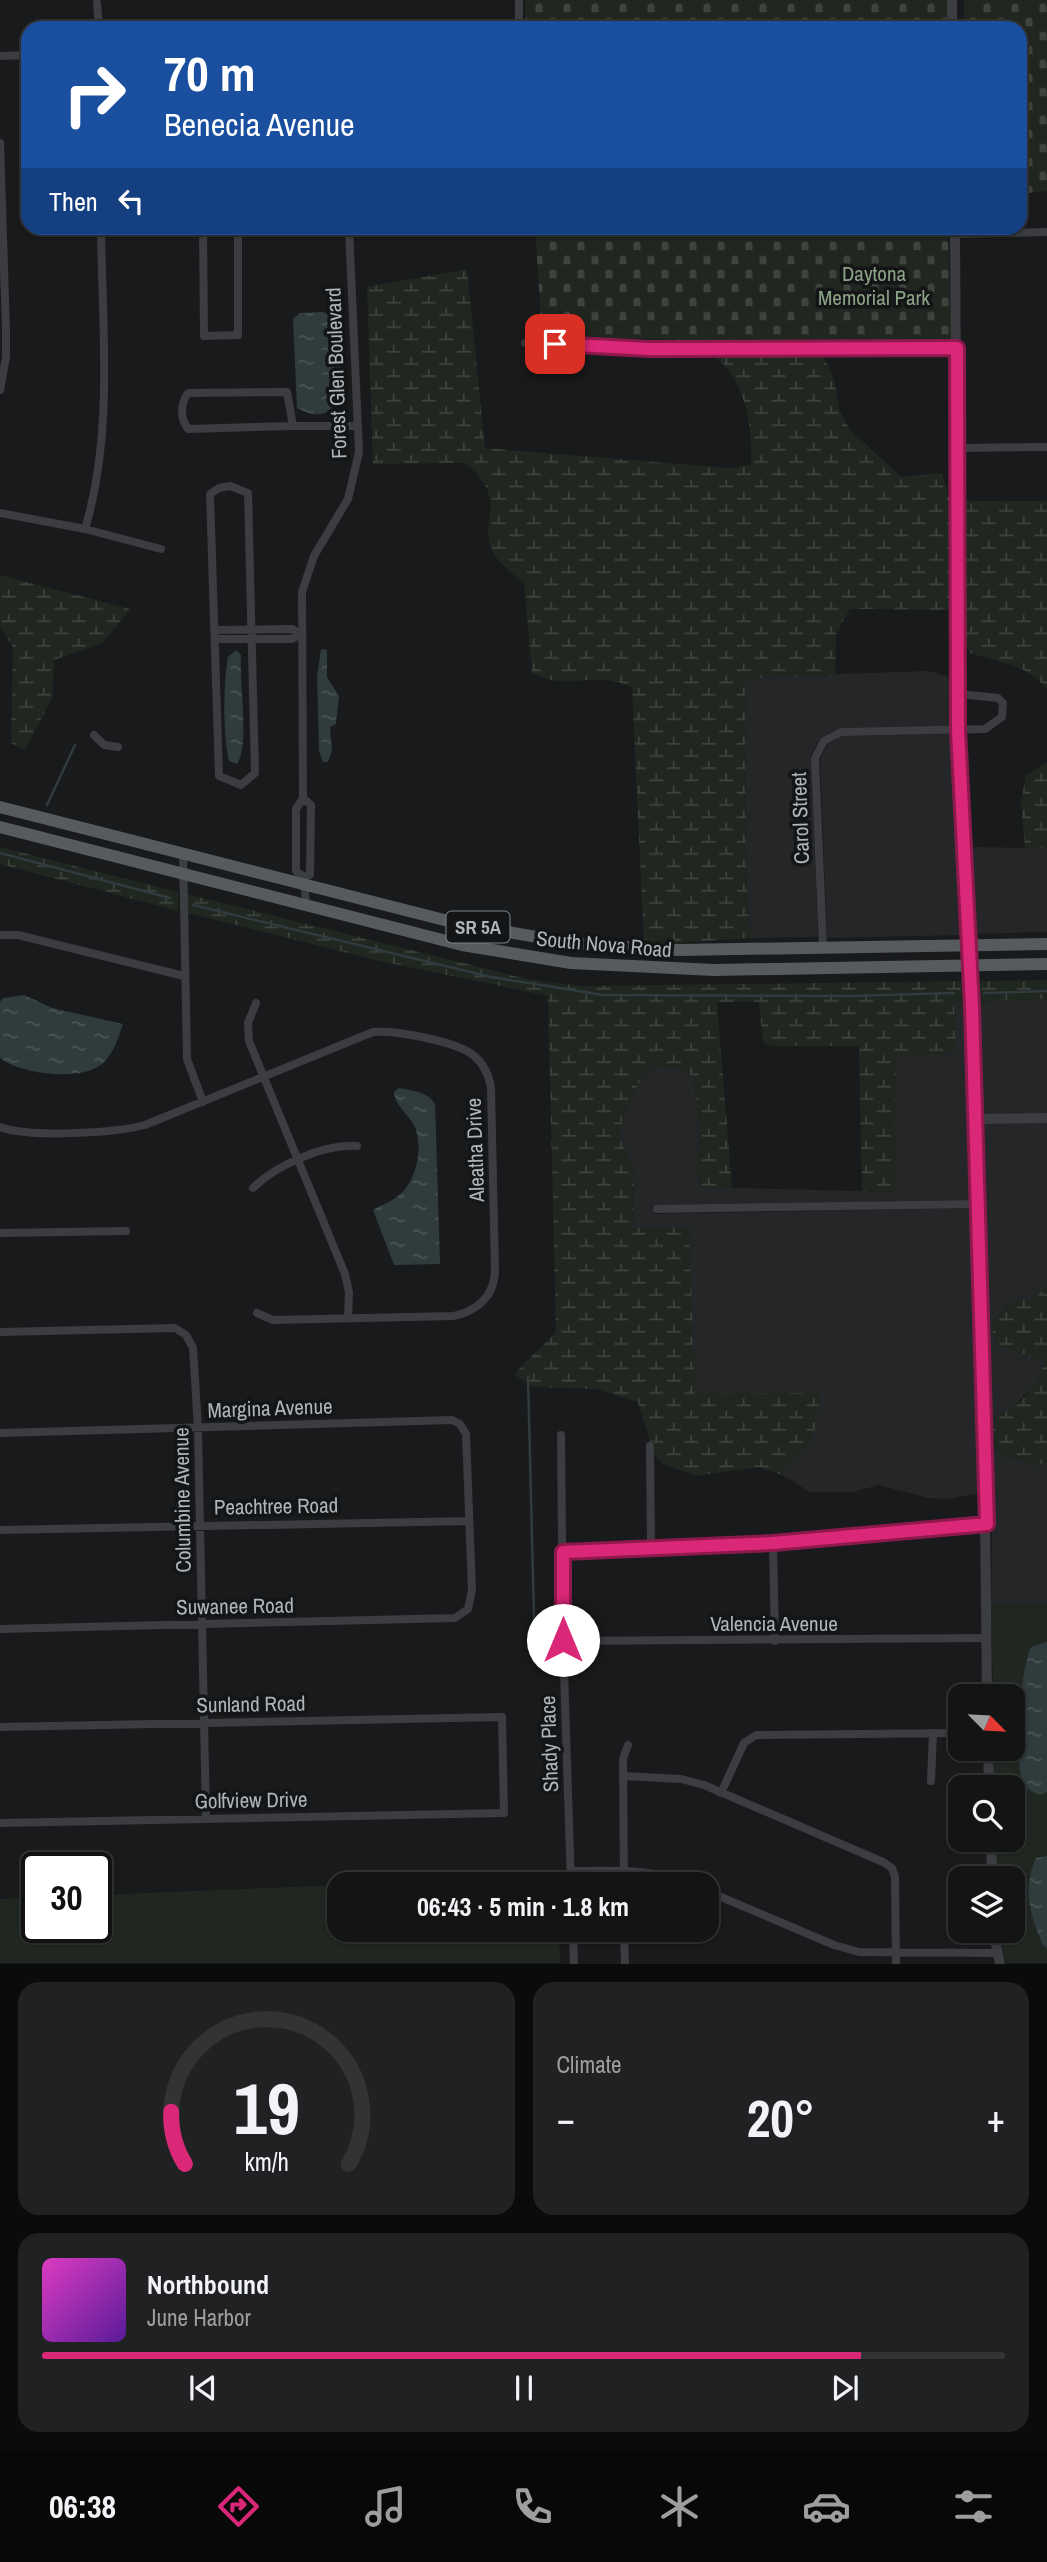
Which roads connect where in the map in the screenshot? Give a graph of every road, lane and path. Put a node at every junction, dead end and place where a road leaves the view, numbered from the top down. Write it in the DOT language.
graph roads {
  1 [pos="519,0"];
  2 [pos="952,0"];
  3 [pos="97,2"];
  4 [pos="98,21"];
  5 [pos="519,21"];
  6 [pos="952,21"];
  7 [pos="21,55"];
  8 [pos="0,56"];
  9 [pos="0,143"];
  10 [pos="1027,233"];
  11 [pos="1047,233"];
  12 [pos="101,235"];
  13 [pos="203,235"];
  14 [pos="238,235"];
  15 [pos="349,235"];
  16 [pos="955,235"];
  17 [pos="525,343"];
  18 [pos="957,348"];
  19 [pos="0,390"];
  20 [pos="293,426"];
  21 [pos="357,426"];
  22 [pos="1047,447"];
  23 [pos="959,448"];
  24 [pos="0,513"];
  25 [pos="85,528"];
  26 [pos="161,549"];
  27 [pos="253,634"];
  28 [pos="300,634"];
  29 [pos="214,635"];
  30 [pos="958,694"];
  31 [pos="958,730"];
  32 [pos="94,735"];
  33 [pos="118,747"];
  34 [pos="303,798"];
  35 [pos="0,807"];
  36 [pos="0,827"];
  37 [pos="183,853"];
  38 [pos="182,873"];
  39 [pos="305,881"];
  40 [pos="306,905"];
  41 [pos="0,935"];
  42 [pos="534,938"];
  43 [pos="1047,944"];
  44 [pos="969,945"];
  45 [pos="823,948"];
  46 [pos="531,957"];
  47 [pos="1047,964"];
  48 [pos="969,965"];
  49 [pos="184,976"];
  50 [pos="256,1003"];
  51 [pos="262,1077"];
  52 [pos="203,1102"];
  53 [pos="1047,1118"];
  54 [pos="975,1119"];
  55 [pos="0,1127"];
  56 [pos="358,1146"];
  57 [pos="299,1161"];
  58 [pos="253,1188"];
  59 [pos="978,1204"];
  60 [pos="657,1209"];
  61 [pos="126,1231"];
  62 [pos="0,1233"];
  63 [pos="257,1313"];
  64 [pos="348,1318"];
  65 [pos="0,1332"];
  66 [pos="198,1428"];
  67 [pos="0,1433"];
  68 [pos="561,1434"];
  69 [pos="650,1446"];
  70 [pos="469,1521"];
  71 [pos="987,1524"];
  72 [pos="200,1525"];
  73 [pos="0,1530"];
  74 [pos="773,1543"];
  75 [pos="651,1547"];
  76 [pos="563,1552"];
  77 [pos="202,1624"];
  78 [pos="0,1629"];
  79 [pos="986,1638"];
  80 [pos="563,1640"];
  81 [pos="775,1641"];
  82 [pos="987,1684"];
  83 [pos="204,1723"];
  84 [pos="0,1727"];
  85 [pos="933,1733"];
  86 [pos="948,1733"];
  87 [pos="628,1745"];
  88 [pos="623,1776"];
  89 [pos="931,1781"];
  90 [pos="721,1793"];
  91 [pos="504,1813"];
  92 [pos="206,1818"];
  93 [pos="0,1823"];
  94 [pos="571,1871"];
  95 [pos="624,1871"];
  96 [pos="632,1872"];
  97 [pos="719,1896"];
  98 [pos="573,1942"];
  99 [pos="624,1942"];
  100 [pos="896,1952"];
  101 [pos="998,1958"];
  102 [pos="574,1964"];
  103 [pos="625,1964"];
  104 [pos="896,1964"];
  1 -- 5 [label="street"];
  2 -- 6 [label="street"];
  3 -- 4 [label="street"];
  7 -- 8 [label="street"];
  9 -- 19 [label="street"];
  10 -- 11 [label="street"];
  12 -- 25 [label="street"];
  13 -- 14 [label="street"];
  15 -- 21 [label="street, Forest Glen Boulevard"];
  16 -- 18 [label="street"];
  17 -- 18 [label="street"];
  18 -- 23 [label="street"];
  20 -- 20 [label="street"];
  20 -- 21 [label="street"];
  21 -- 28 [label="street, Forest Glen Boulevard"];
  22 -- 23 [label="street"];
  23 -- 30 [label="street"];
  24 -- 25 [label="street"];
  25 -- 26 [label="street"];
  27 -- 28 [label="street"];
  27 -- 29 [label="street"];
  27 -- 29 [label="street"];
  27 -- 29 [label="street"];
  28 -- 34 [label="street, Forest Glen Boulevard"];
  30 -- 31 [label="street"];
  30 -- 31 [label="street, Carol Street"];
  31 -- 44 [label="street"];
  31 -- 45 [label="street, Carol Street"];
  32 -- 33 [label="street"];
  34 -- 39 [label="street, Forest Glen Boulevard"];
  34 -- 39 [label="street, Forest Glen Boulevard"];
  35 -- 37 [label="main road, South Nova Road / SR 5A"];
  36 -- 38 [label="main road, South Nova Road / SR 5A"];
  37 -- 38 [label="street"];
  37 -- 39 [label="main road, South Nova Road / SR 5A"];
  38 -- 40 [label="main road, South Nova Road / SR 5A"];
  38 -- 49 [label="street"];
  39 -- 40 [label="street"];
  39 -- 42 [label="main road, South Nova Road / SR 5A"];
  40 -- 46 [label="main road, South Nova Road / SR 5A"];
  41 -- 49 [label="street"];
  42 -- 45 [label="main road, South Nova Road / SR 5A"];
  42 -- 46 [label="street"];
  43 -- 44 [label="main road, SR 5A"];
  44 -- 45 [label="main road, South Nova Road / SR 5A"];
  44 -- 48 [label="street"];
  46 -- 48 [label="main road, South Nova Road / SR 5A"];
  47 -- 48 [label="main road, SR 5A"];
  48 -- 54 [label="street"];
  49 -- 52 [label="street"];
  50 -- 51 [label="street"];
  51 -- 52 [label="street, Aleatha Drive"];
  51 -- 57 [label="street"];
  51 -- 64 [label="street, Aleatha Drive"];
  52 -- 55 [label="street, Aleatha Drive"];
  53 -- 54 [label="street"];
  54 -- 59 [label="street"];
  56 -- 57 [label="street"];
  57 -- 58 [label="street"];
  57 -- 64 [label="street"];
  59 -- 60 [label="street"];
  59 -- 71 [label="street"];
  61 -- 62 [label="street"];
  63 -- 64 [label="street, Aleatha Drive"];
  65 -- 66 [label="street, Columbine Avenue"];
  66 -- 67 [label="street, Margina Avenue"];
  66 -- 70 [label="street, Margina Avenue"];
  66 -- 72 [label="street, Columbine Avenue"];
  68 -- 76 [label="street, Shady Place"];
  69 -- 75 [label="street"];
  70 -- 72 [label="street, Peachtree Road"];
  70 -- 77 [label="street, Suwanee Road"];
  71 -- 74 [label="street"];
  71 -- 79 [label="street"];
  72 -- 73 [label="street, Peachtree Road"];
  72 -- 77 [label="street, Columbine Avenue"];
  74 -- 75 [label="street"];
  74 -- 81 [label="street"];
  75 -- 76 [label="street"];
  76 -- 80 [label="street, Shady Place"];
  77 -- 78 [label="street, Suwanee Road"];
  77 -- 83 [label="street, Columbine Avenue"];
  79 -- 81 [label="street, Valencia Avenue"];
  79 -- 82 [label="street"];
  80 -- 81 [label="street, Valencia Avenue"];
  80 -- 94 [label="street, Shady Place"];
  83 -- 84 [label="street, Sunland Road"];
  83 -- 91 [label="street, Sunland Road"];
  83 -- 92 [label="street, Columbine Avenue"];
  85 -- 86 [label="street"];
  85 -- 89 [label="street"];
  85 -- 90 [label="street"];
  87 -- 88 [label="street"];
  88 -- 90 [label="street"];
  88 -- 95 [label="street"];
  90 -- 100 [label="street"];
  91 -- 92 [label="street, Golfview Drive"];
  92 -- 93 [label="street, Golfview Drive"];
  94 -- 95 [label="street"];
  95 -- 96 [label="street"];
  97 -- 100 [label="street"];
  98 -- 102 [label="street"];
  99 -- 103 [label="street"];
  100 -- 101 [label="street"];
  100 -- 104 [label="street"];
}
